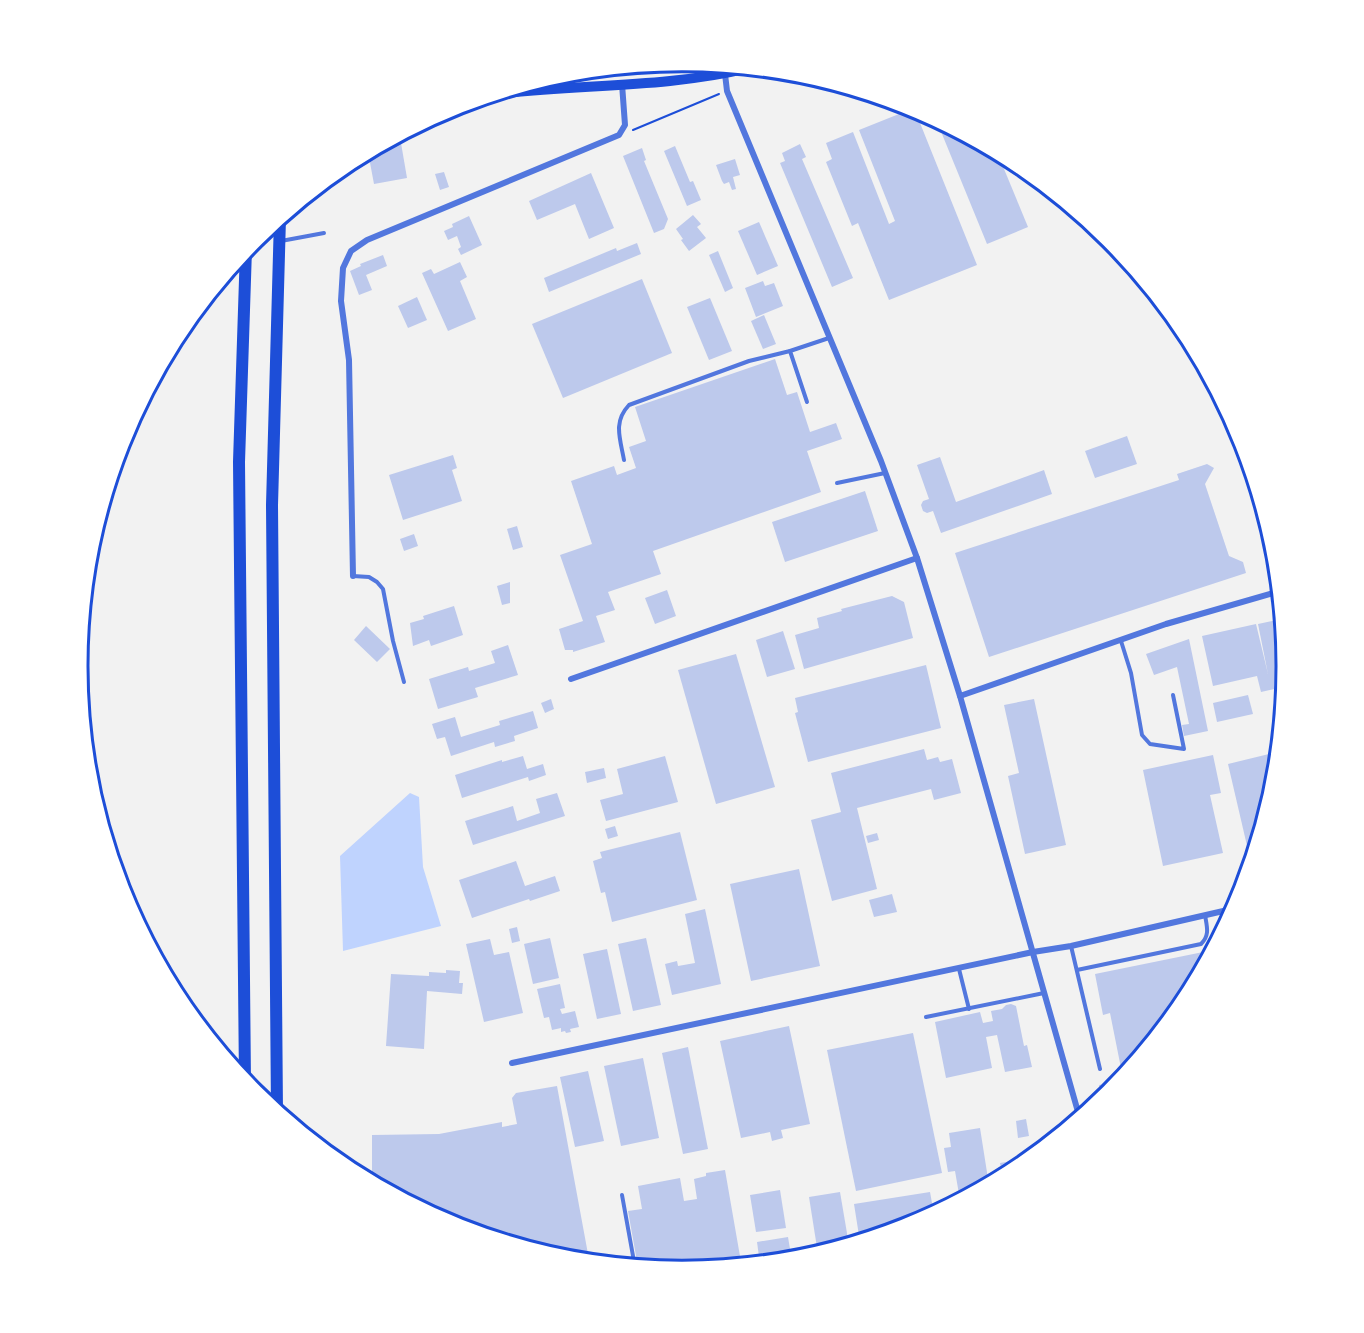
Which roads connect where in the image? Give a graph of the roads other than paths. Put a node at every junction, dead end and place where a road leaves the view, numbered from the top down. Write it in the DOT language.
graph roads {
  1 [pos="724,74"];
  2 [pos="622,83"];
  3 [pos="534,91"];
  4 [pos="279,230"];
  5 [pos="324,233"];
  6 [pos="278,242"];
  7 [pos="246,264"];
  8 [pos="830,338"];
  9 [pos="790,351"];
  10 [pos="807,402"];
  11 [pos="624,460"];
  12 [pos="886,473"];
  13 [pos="837,483"];
  14 [pos="916,558"];
  15 [pos="353,576"];
  16 [pos="1271,594"];
  17 [pos="1120,640"];
  18 [pos="571,679"];
  19 [pos="404,682"];
  20 [pos="1173,695"];
  21 [pos="960,696"];
  22 [pos="1223,911"];
  23 [pos="1205,915"];
  24 [pos="1071,946"];
  25 [pos="1033,952"];
  26 [pos="959,969"];
  27 [pos="1077,970"];
  28 [pos="1044,993"];
  29 [pos="969,1009"];
  30 [pos="926,1017"];
  31 [pos="512,1063"];
  32 [pos="245,1069"];
  33 [pos="1100,1069"];
  34 [pos="278,1102"];
  35 [pos="1077,1110"];
  36 [pos="622,1195"];
  37 [pos="634,1259"];
  1 -- 2 [label="main road"];
  1 -- 8 [label="street"];
  2 -- 3 [label="main road"];
  2 -- 15 [label="street"];
  4 -- 6 [label="highway"];
  5 -- 6 [label="lane"];
  6 -- 34 [label="highway"];
  7 -- 32 [label="highway"];
  8 -- 9 [label="lane"];
  8 -- 12 [label="street"];
  9 -- 10 [label="lane"];
  9 -- 11 [label="lane"];
  12 -- 13 [label="lane"];
  12 -- 14 [label="street"];
  14 -- 18 [label="street"];
  14 -- 21 [label="street"];
  15 -- 19 [label="lane"];
  16 -- 17 [label="street"];
  17 -- 20 [label="lane"];
  17 -- 21 [label="street"];
  21 -- 25 [label="street"];
  22 -- 23 [label="street"];
  23 -- 24 [label="street"];
  23 -- 27 [label="lane"];
  24 -- 25 [label="street"];
  24 -- 27 [label="lane"];
  25 -- 26 [label="street"];
  25 -- 28 [label="street"];
  26 -- 29 [label="lane"];
  26 -- 31 [label="street"];
  27 -- 33 [label="lane"];
  28 -- 29 [label="lane"];
  28 -- 35 [label="street"];
  29 -- 30 [label="lane"];
  36 -- 37 [label="lane"];
}
